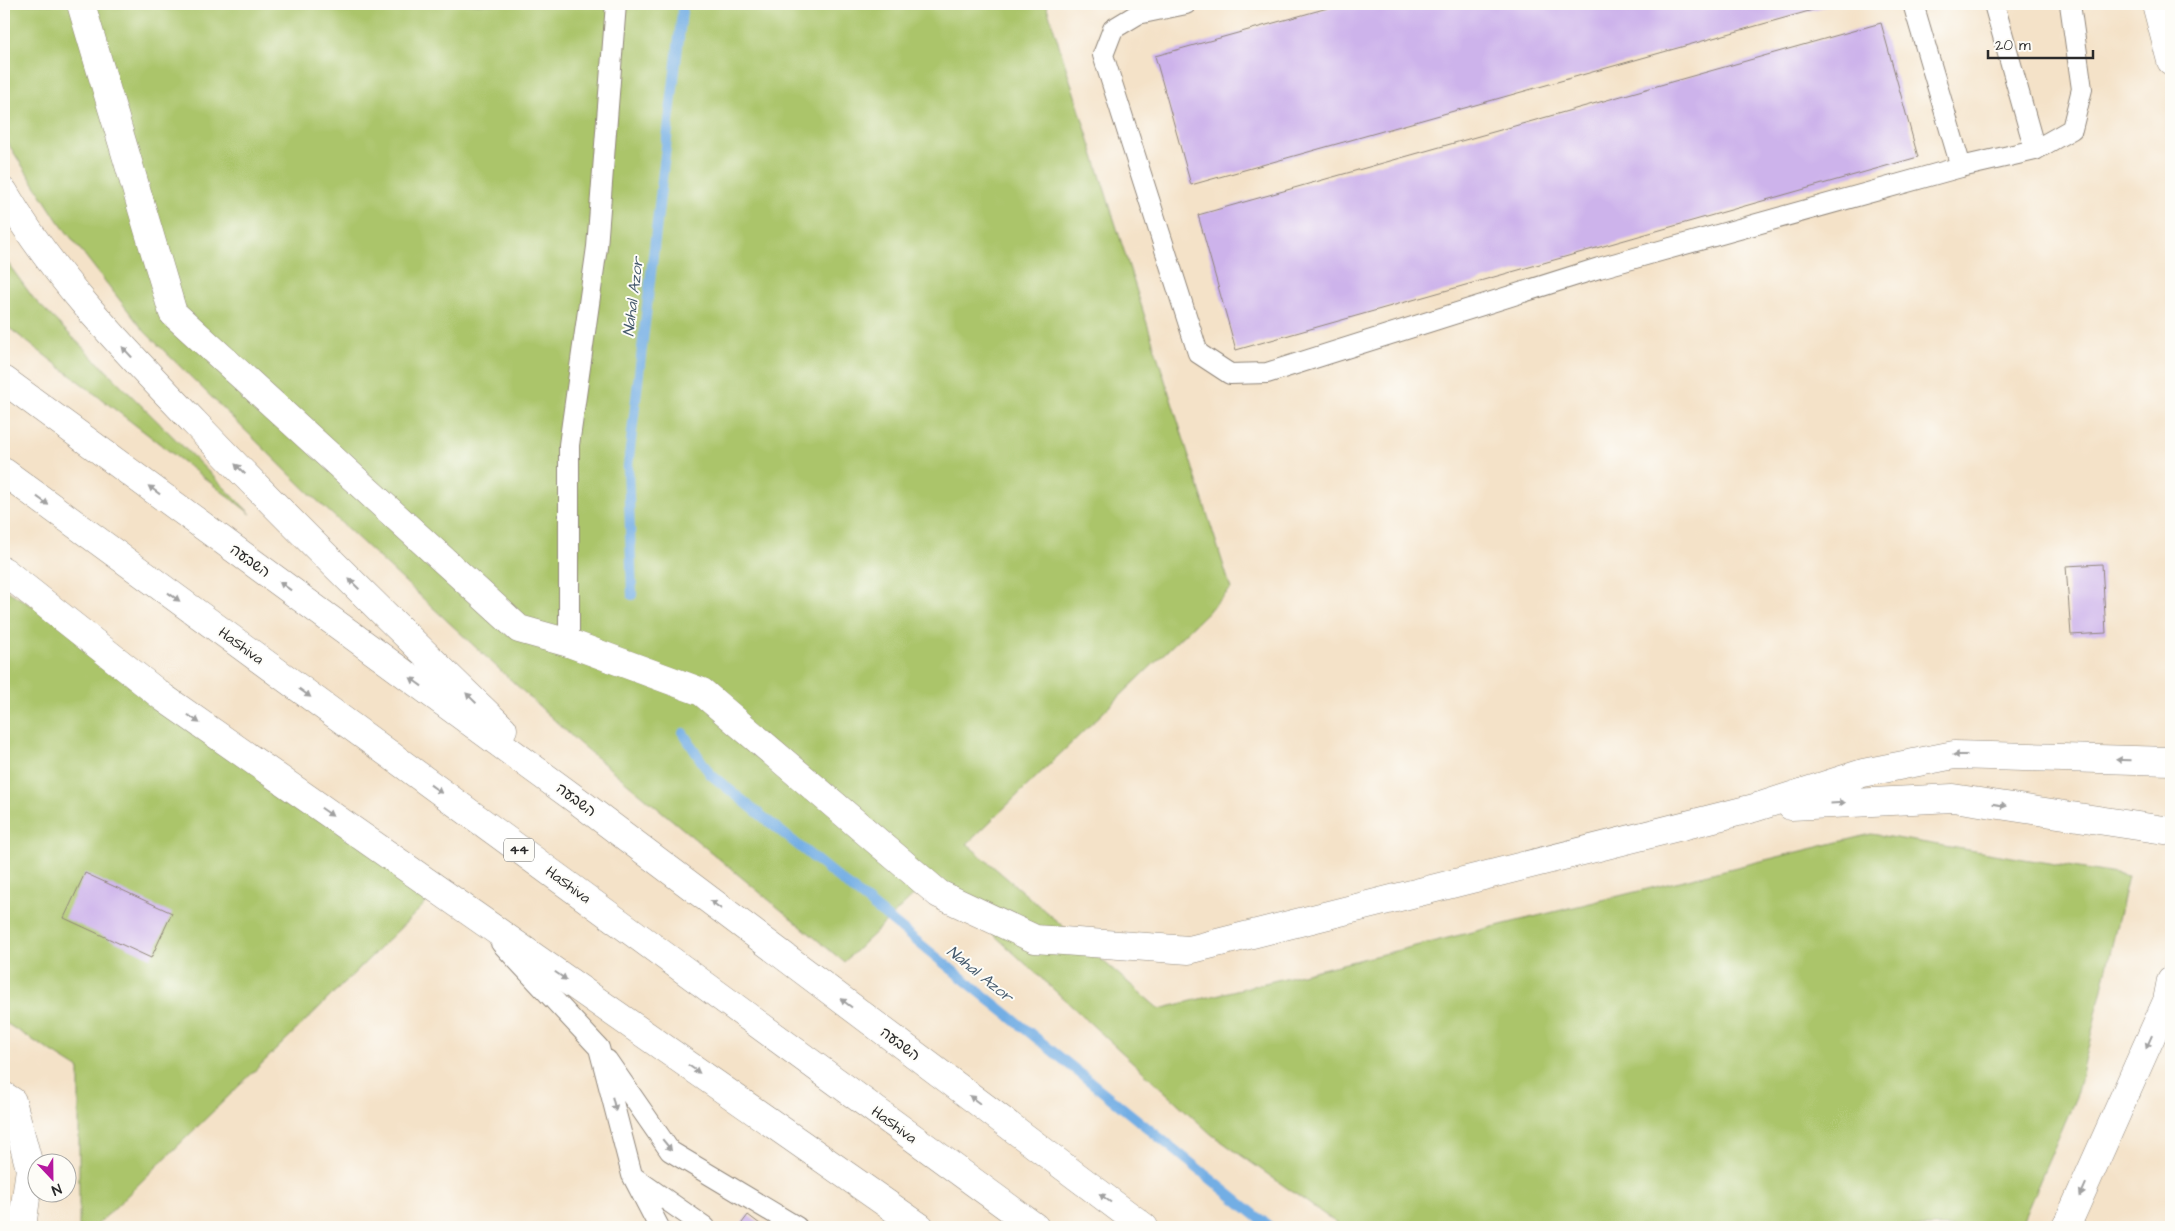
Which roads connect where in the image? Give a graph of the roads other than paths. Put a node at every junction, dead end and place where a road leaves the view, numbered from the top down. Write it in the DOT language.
graph roads {
  1 [pos="80,4"];
  2 [pos="616,4"];
  3 [pos="1186,4"];
  4 [pos="1994,4"];
  5 [pos="2070,4"];
  6 [pos="2156,4"];
  7 [pos="1914,6"];
  8 [pos="2171,61"];
  9 [pos="2035,150"];
  10 [pos="1961,167"];
  11 [pos="4,192"];
  12 [pos="4,380"];
  13 [pos="4,472"];
  14 [pos="4,571"];
  15 [pos="4,582"];
  16 [pos="568,643"];
  17 [pos="164,698"];
  18 [pos="2171,762"];
  19 [pos="582,804"];
  20 [pos="1754,808"];
  21 [pos="2171,831"];
  22 [pos="474,915"];
  23 [pos="2171,980"];
  24 [pos="599,1048"];
  25 [pos="4,1096"];
  26 [pos="632,1175"];
  27 [pos="22,1227"];
  28 [pos="659,1227"];
  29 [pos="705,1227"];
  30 [pos="797,1227"];
  31 [pos="920,1227"];
  32 [pos="1035,1227"];
  33 [pos="1144,1227"];
  34 [pos="2066,1227"];
  1 -- 16 [label="main road"];
  2 -- 16 [label="lane"];
  3 -- 10 [label="lane"];
  4 -- 9 [label="lane"];
  5 -- 9 [label="lane"];
  6 -- 8 [label="main road"];
  7 -- 10 [label="lane"];
  9 -- 10 [label="lane"];
  19 -- 11 [label="main road, one-way"];
  19 -- 12 [label="main road, השבעה, one-way"];
  13 -- 32 [label="main road, HaShiva / 44, one-way"];
  14 -- 17 [label="main road"];
  15 -- 17 [label="main road"];
  16 -- 20 [label="main road"];
  17 -- 22 [label="main road, one-way"];
  18 -- 20 [label="main road, one-way"];
  33 -- 19 [label="main road, השבעה, one-way"];
  20 -- 21 [label="main road, one-way"];
  22 -- 24 [label="lane"];
  22 -- 31 [label="main road, one-way"];
  23 -- 34 [label="main road, one-way"];
  24 -- 26 [label="lane, one-way"];
  24 -- 30 [label="lane, one-way"];
  25 -- 27 [label="main road"];
  26 -- 28 [label="lane"];
  26 -- 29 [label="lane"];
}
